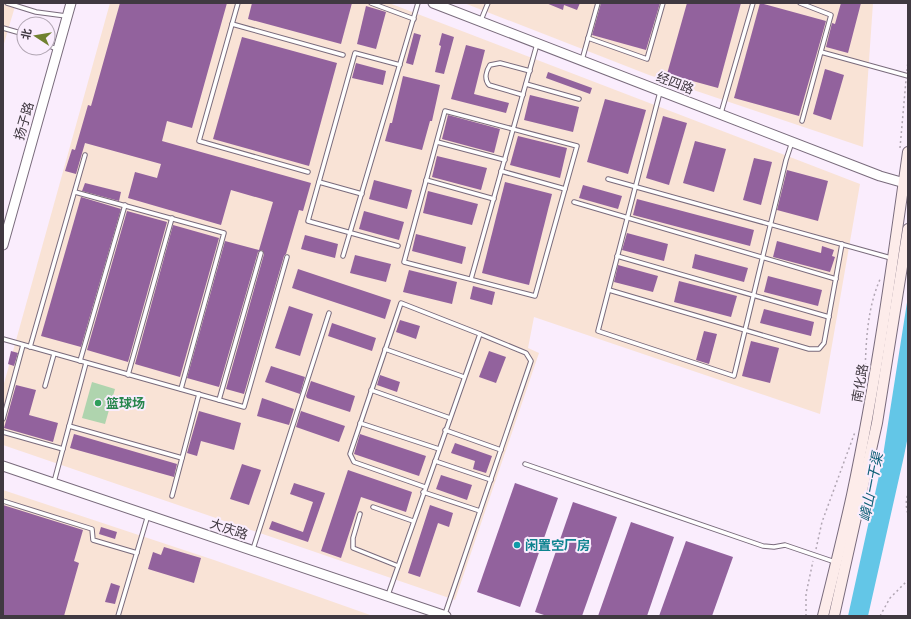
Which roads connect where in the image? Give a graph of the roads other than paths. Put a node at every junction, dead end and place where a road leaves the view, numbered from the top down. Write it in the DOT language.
graph roads {
  1 [pos="7,3"];
  2 [pos="71,3"];
  3 [pos="238,3"];
  4 [pos="371,3"];
  5 [pos="418,3"];
  6 [pos="433,3"];
  7 [pos="488,3"];
  8 [pos="598,3"];
  9 [pos="663,3"];
  10 [pos="753,3"];
  11 [pos="800,3"];
  12 [pos="67,16"];
  13 [pos="414,19"];
  14 [pos="481,21"];
  15 [pos="232,24"];
  16 [pos="3,28"];
  17 [pos="16,32"];
  18 [pos="588,38"];
  19 [pos="538,43"];
  20 [pos="58,50"];
  21 [pos="821,52"];
  22 [pos="343,56"];
  23 [pos="582,60"];
  24 [pos="400,65"];
  25 [pos="530,71"];
  26 [pos="907,76"];
  27 [pos="526,84"];
  28 [pos="660,91"];
  29 [pos="523,95"];
  30 [pos="579,98"];
  31 [pos="720,114"];
  32 [pos="802,121"];
  33 [pos="513,129"];
  34 [pos="437,142"];
  35 [pos="792,142"];
  36 [pos="904,152"];
  37 [pos="85,155"];
  38 [pos="505,160"];
  39 [pos="502,171"];
  40 [pos="308,172"];
  41 [pos="608,179"];
  42 [pos="426,180"];
  43 [pos="319,182"];
  44 [pos="906,184"];
  45 [pos="636,186"];
  46 [pos="565,188"];
  47 [pos="75,192"];
  48 [pos="362,194"];
  49 [pos="494,199"];
  50 [pos="574,202"];
  51 [pos="124,205"];
  52 [pos="172,218"];
  53 [pos="628,218"];
  54 [pos="770,224"];
  55 [pos="908,229"];
  56 [pos="350,233"];
  57 [pos="842,244"];
  58 [pos="3,245"];
  59 [pos="398,246"];
  60 [pos="260,254"];
  61 [pos="343,256"];
  62 [pos="617,256"];
  63 [pos="287,257"];
  64 [pos="762,258"];
  65 [pos="894,259"];
  66 [pos="904,262"];
  67 [pos="471,279"];
  68 [pos="836,279"];
  69 [pos="609,290"];
  70 [pos="753,295"];
  71 [pos="329,313"];
  72 [pos="829,317"];
  73 [pos="745,330"];
  74 [pos="480,334"];
  75 [pos="3,339"];
  76 [pos="23,345"];
  77 [pos="30,347"];
  78 [pos="385,349"];
  79 [pos="54,354"];
  80 [pos="80,361"];
  81 [pos="86,363"];
  82 [pos="128,374"];
  83 [pos="464,377"];
  84 [pos="45,386"];
  85 [pos="181,389"];
  86 [pos="371,390"];
  87 [pos="199,394"];
  88 [pos="219,400"];
  89 [pos="450,418"];
  90 [pos="3,419"];
  91 [pos="360,423"];
  92 [pos="69,426"];
  93 [pos="445,430"];
  94 [pos="3,432"];
  95 [pos="63,449"];
  96 [pos="439,449"];
  97 [pos="501,450"];
  98 [pos="182,458"];
  99 [pos="434,461"];
  100 [pos="525,464"];
  101 [pos="3,466"];
  102 [pos="491,480"];
  103 [pos="54,483"];
  104 [pos="425,487"];
  105 [pos="423,492"];
  106 [pos="172,496"];
  107 [pos="3,500"];
  108 [pos="373,507"];
  109 [pos="480,511"];
  110 [pos="360,514"];
  111 [pos="148,515"];
  112 [pos="413,521"];
  113 [pos="252,550"];
  114 [pos="137,553"];
  115 [pos="841,564"];
  116 [pos="398,566"];
  117 [pos="387,596"];
  118 [pos="118,616"];
  119 [pos="446,616"];
  120 [pos="823,616"];
  121 [pos="834,616"];
  1 -- 12 [label="lane"];
  2 -- 12 [label="street, 扬子路"];
  3 -- 15 [label="lane"];
  4 -- 13 [label="lane"];
  5 -- 13 [label="lane"];
  6 -- 14 [label="street, 经四路"];
  7 -- 14 [label="lane"];
  8 -- 18 [label="lane"];
  9 -- 18 [label="lane"];
  10 -- 31 [label="lane"];
  11 -- 21 [label="lane"];
  12 -- 20 [label="street, 扬子路"];
  13 -- 24 [label="lane"];
  14 -- 19 [label="street, 经四路"];
  15 -- 22 [label="lane"];
  15 -- 40 [label="lane"];
  16 -- 17 [label="lane"];
  18 -- 23 [label="lane"];
  19 -- 23 [label="street, 经四路"];
  19 -- 25 [label="lane"];
  20 -- 58 [label="street, 扬子路"];
  21 -- 26 [label="lane"];
  21 -- 32 [label="lane"];
  23 -- 28 [label="street, 经四路"];
  24 -- 43 [label="lane"];
  24 -- 48 [label="lane"];
  25 -- 27 [label="lane"];
  25 -- 29 [label="lane"];
  27 -- 29 [label="lane"];
  27 -- 30 [label="lane"];
  28 -- 31 [label="street, 经四路"];
  28 -- 45 [label="lane"];
  29 -- 33 [label="lane"];
  31 -- 35 [label="street, 经四路"];
  33 -- 34 [label="lane"];
  33 -- 38 [label="lane"];
  33 -- 46 [label="lane"];
  34 -- 38 [label="lane"];
  34 -- 42 [label="lane"];
  35 -- 44 [label="street, 经四路"];
  35 -- 54 [label="lane"];
  36 -- 44 [label="main road, 南化路"];
  37 -- 47 [label="lane"];
  38 -- 39 [label="lane"];
  39 -- 46 [label="lane"];
  39 -- 49 [label="lane"];
  41 -- 45 [label="lane"];
  42 -- 49 [label="lane"];
  42 -- 67 [label="lane"];
  43 -- 48 [label="lane"];
  43 -- 56 [label="lane"];
  44 -- 65 [label="main road, 南化路"];
  45 -- 53 [label="lane"];
  45 -- 54 [label="lane"];
  46 -- 67 [label="lane"];
  47 -- 51 [label="lane"];
  47 -- 77 [label="lane"];
  48 -- 56 [label="lane"];
  49 -- 67 [label="lane"];
  50 -- 53 [label="lane"];
  51 -- 52 [label="lane"];
  51 -- 80 [label="lane"];
  52 -- 82 [label="lane"];
  52 -- 85 [label="lane"];
  53 -- 62 [label="lane"];
  53 -- 64 [label="lane"];
  54 -- 57 [label="lane"];
  54 -- 64 [label="lane"];
  55 -- 66 [label="main road, 南化路"];
  56 -- 59 [label="lane"];
  56 -- 61 [label="lane"];
  57 -- 65 [label="lane"];
  57 -- 68 [label="lane"];
  60 -- 88 [label="lane"];
  62 -- 69 [label="lane"];
  62 -- 70 [label="lane"];
  63 -- 88 [label="lane"];
  64 -- 68 [label="lane"];
  64 -- 70 [label="lane"];
  65 -- 66 [label="lane"];
  65 -- 115 [label="main road, 南化路"];
  66 -- 115 [label="main road, 南化路"];
  68 -- 72 [label="lane"];
  69 -- 73 [label="lane"];
  69 -- 73 [label="lane"];
  70 -- 72 [label="lane"];
  70 -- 73 [label="lane"];
  71 -- 113 [label="lane"];
  72 -- 73 [label="lane"];
  74 -- 78 [label="lane"];
  74 -- 83 [label="lane"];
  74 -- 97 [label="lane"];
  75 -- 76 [label="lane"];
  76 -- 77 [label="lane"];
  76 -- 90 [label="lane"];
  77 -- 79 [label="lane"];
  78 -- 83 [label="lane"];
  78 -- 86 [label="lane"];
  79 -- 80 [label="lane"];
  79 -- 84 [label="lane"];
  80 -- 81 [label="lane"];
  81 -- 82 [label="lane"];
  81 -- 92 [label="lane"];
  82 -- 85 [label="lane"];
  83 -- 89 [label="lane"];
  85 -- 87 [label="lane"];
  86 -- 89 [label="lane"];
  86 -- 91 [label="lane"];
  87 -- 88 [label="lane"];
  87 -- 98 [label="lane"];
  89 -- 93 [label="lane"];
  91 -- 96 [label="lane"];
  91 -- 104 [label="lane"];
  92 -- 95 [label="lane"];
  92 -- 98 [label="lane"];
  93 -- 96 [label="lane"];
  93 -- 97 [label="lane"];
  94 -- 95 [label="lane"];
  95 -- 103 [label="lane"];
  96 -- 99 [label="lane"];
  97 -- 102 [label="lane"];
  98 -- 106 [label="lane"];
  99 -- 102 [label="lane"];
  99 -- 104 [label="lane"];
  100 -- 115 [label="lane"];
  101 -- 103 [label="street, 大庆路"];
  102 -- 109 [label="lane"];
  103 -- 111 [label="street, 大庆路"];
  104 -- 105 [label="lane"];
  105 -- 109 [label="lane"];
  105 -- 112 [label="lane"];
  107 -- 114 [label="lane"];
  108 -- 112 [label="lane"];
  109 -- 119 [label="lane"];
  110 -- 116 [label="lane"];
  111 -- 113 [label="street, 大庆路"];
  111 -- 114 [label="lane"];
  112 -- 116 [label="lane"];
  113 -- 117 [label="street, 大庆路"];
  114 -- 118 [label="lane"];
  115 -- 120 [label="main road, 南化路"];
  115 -- 121 [label="main road, 南化路"];
  116 -- 117 [label="lane"];
  117 -- 119 [label="street, 大庆路"];
}
